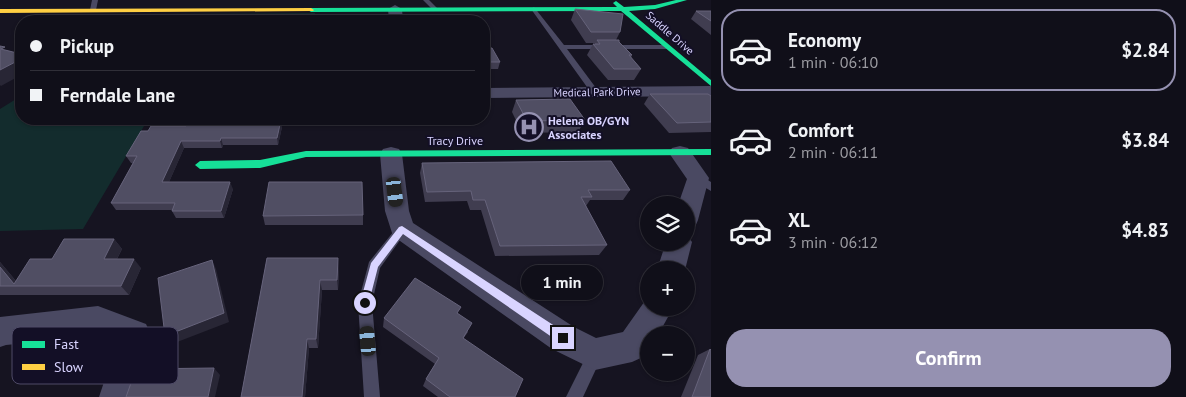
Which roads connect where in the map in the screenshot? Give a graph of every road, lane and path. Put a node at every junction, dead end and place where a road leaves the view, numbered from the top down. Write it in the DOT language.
graph roads {
  1 [pos="426,0"];
  2 [pos="613,0"];
  3 [pos="684,0"];
  4 [pos="95,3"];
  5 [pos="435,9"];
  6 [pos="534,9"];
  7 [pos="623,9"];
  8 [pos="0,11"];
  9 [pos="395,15"];
  10 [pos="562,47"];
  11 [pos="667,47"];
  12 [pos="711,84"];
  13 [pos="711,90"];
  14 [pos="595,92"];
  15 [pos="490,93"];
  16 [pos="711,152"];
  17 [pos="680,153"];
  18 [pos="390,154"];
  19 [pos="200,165"];
  20 [pos="704,183"];
  21 [pos="695,202"];
  22 [pos="402,229"];
  23 [pos="653,316"];
  24 [pos="35,327"];
  25 [pos="114,327"];
  26 [pos="12,329"];
  27 [pos="0,332"];
  28 [pos="594,354"];
  29 [pos="120,384"];
  30 [pos="116,397"];
  31 [pos="372,397"];
  32 [pos="574,397"];
  1 -- 5 [label="lane"];
  2 -- 7 [label="street, Saddle Drive"];
  3 -- 7 [label="street"];
  4 -- 8 [label="street"];
  4 -- 9 [label="street"];
  5 -- 6 [label="street"];
  5 -- 9 [label="street"];
  6 -- 7 [label="street"];
  6 -- 10 [label="lane"];
  7 -- 11 [label="street, Saddle Drive"];
  10 -- 11 [label="lane"];
  10 -- 14 [label="lane"];
  11 -- 12 [label="street, Saddle Drive"];
  13 -- 14 [label="street, Medical Park Drive"];
  14 -- 15 [label="street, Medical Park Drive"];
  16 -- 17 [label="street, Tracy Drive"];
  17 -- 18 [label="street, Tracy Drive"];
  17 -- 20 [label="street"];
  18 -- 19 [label="street, Tracy Drive"];
  18 -- 22 [label="street"];
  20 -- 21 [label="street"];
  22 -- 28 [label="street"];
  22 -- 31 [label="lane"];
  23 -- 28 [label="street"];
  24 -- 25 [label="street"];
  26 -- 27 [label="street"];
  28 -- 32 [label="lane"];
  29 -- 30 [label="street"];
}
